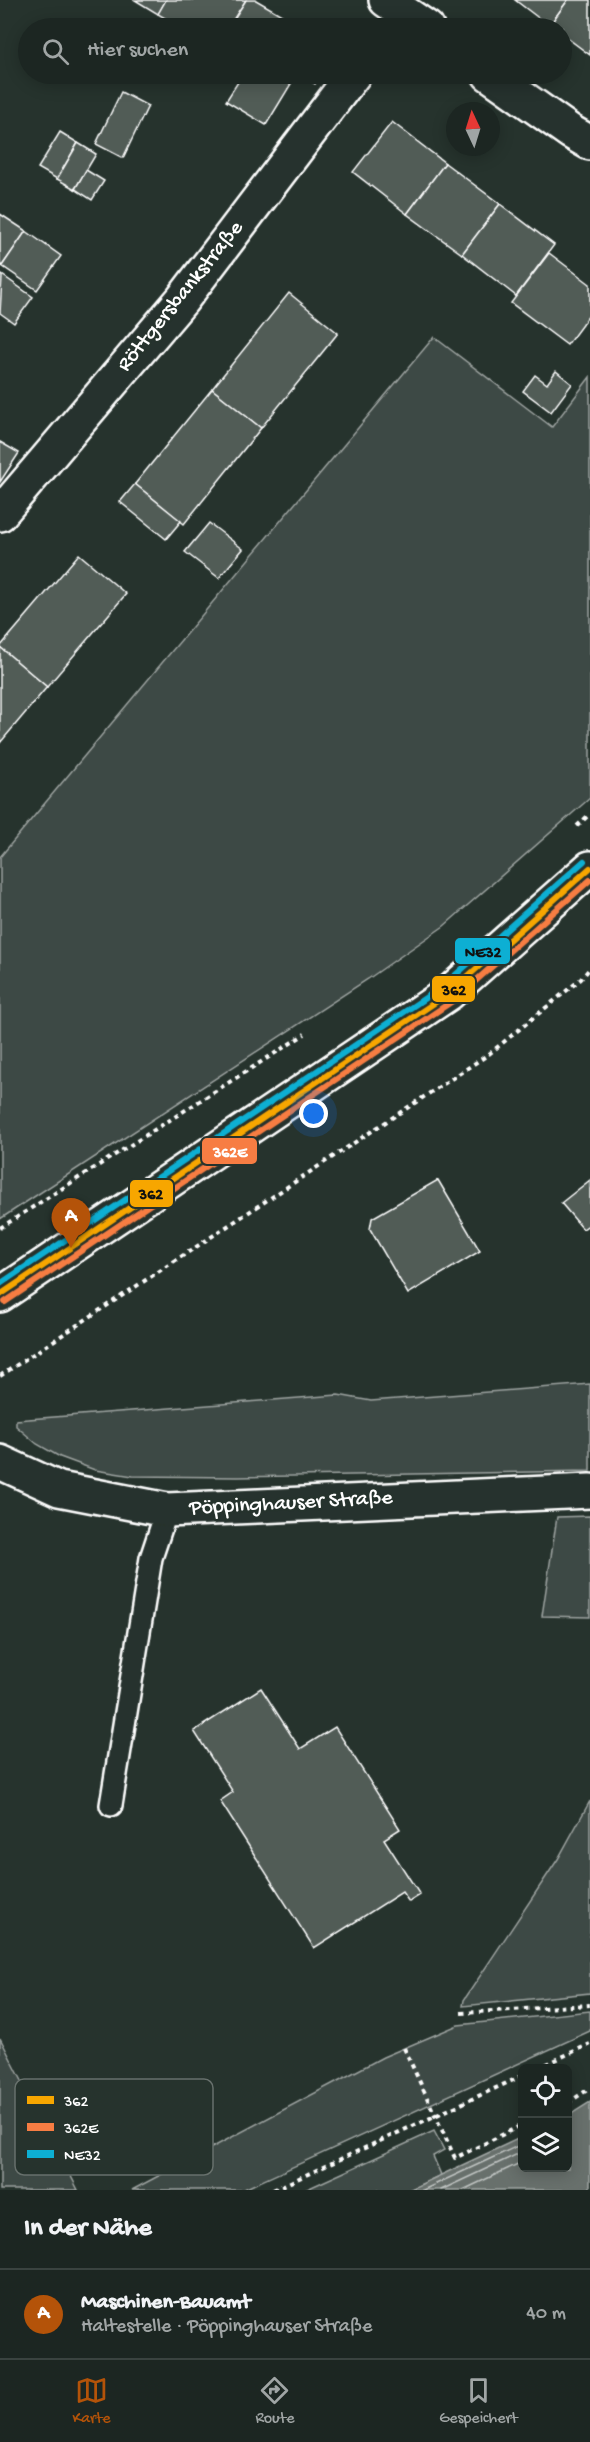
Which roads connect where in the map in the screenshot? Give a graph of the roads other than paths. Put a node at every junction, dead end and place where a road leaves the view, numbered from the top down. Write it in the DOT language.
graph roads {
  1 [pos="346,84"];
  2 [pos="503,84"];
  3 [pos="590,143"];
  4 [pos="0,514"];
  5 [pos="590,868"];
  6 [pos="0,1295"];
  7 [pos="0,1462"];
  8 [pos="590,1491"];
  9 [pos="167,1510"];
  10 [pos="111,1805"];
  1 -- 4 [label="street, Röttgersbankstraße"];
  2 -- 3 [label="street"];
  5 -- 6 [label="street"];
  7 -- 9 [label="street, Pöppinghauser Straße"];
  8 -- 9 [label="street, Pöppinghauser Straße"];
  9 -- 10 [label="lane"];
}
